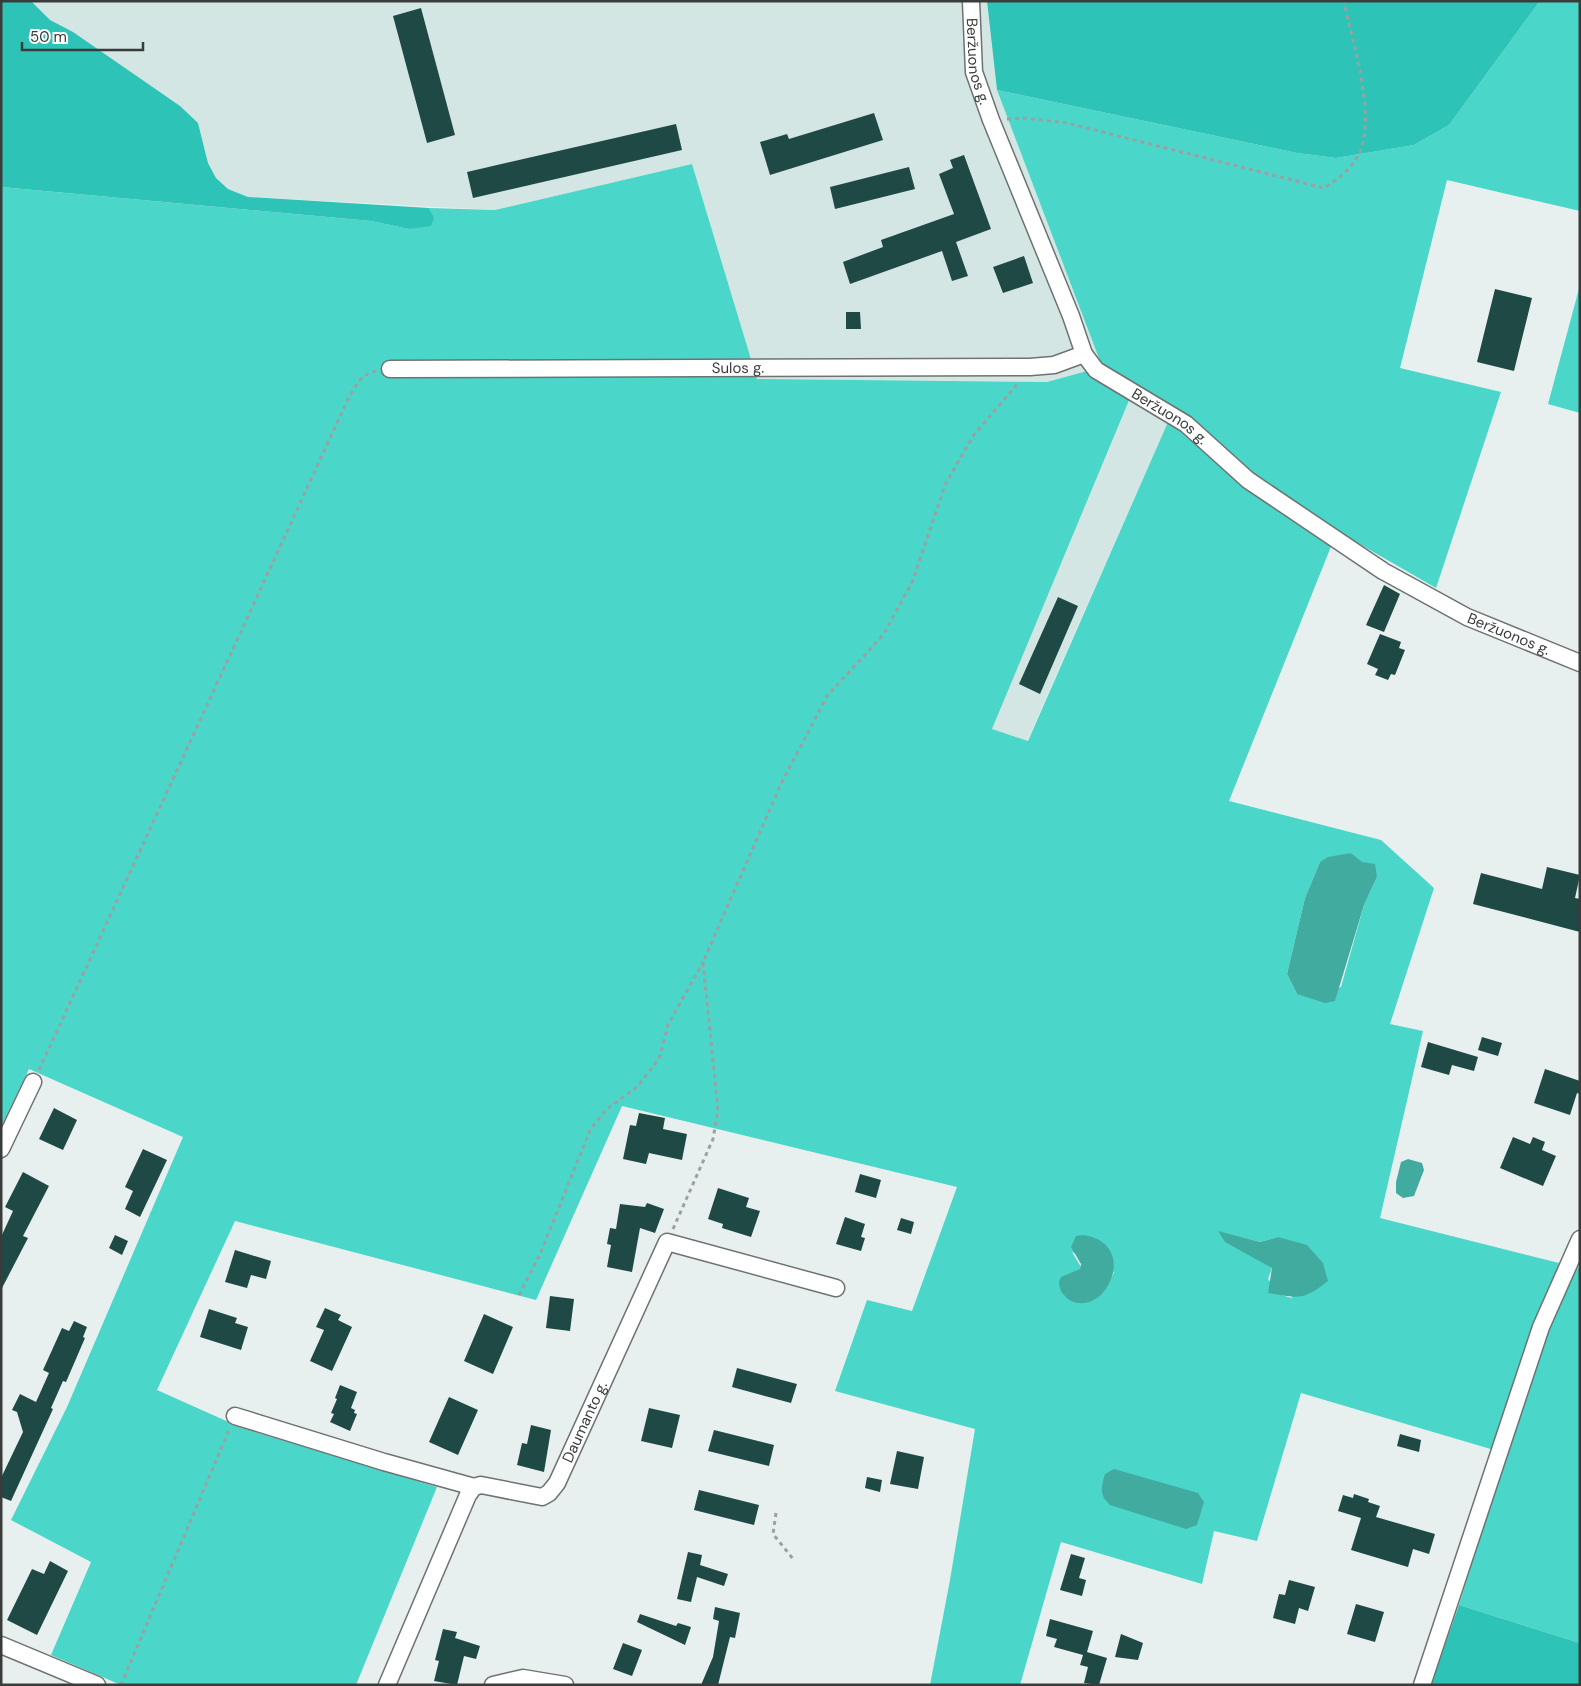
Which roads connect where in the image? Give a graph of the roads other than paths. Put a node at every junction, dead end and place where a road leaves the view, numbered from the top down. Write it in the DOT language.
graph roads {
  1 [pos="971,1"];
  2 [pos="1084,354"];
  3 [pos="390,369"];
  4 [pos="1580,663"];
  5 [pos="33,1082"];
  6 [pos="1,1149"];
  7 [pos="1577,1244"];
  8 [pos="836,1288"];
  9 [pos="235,1416"];
  10 [pos="474,1487"];
  11 [pos="1,1645"];
  12 [pos="97,1685"];
  13 [pos="387,1685"];
  14 [pos="493,1685"];
  15 [pos="565,1685"];
  16 [pos="1422,1685"];
  1 -- 2 [label="street, Beržuonos g."];
  2 -- 3 [label="street, Sulos g."];
  2 -- 4 [label="street, Beržuonos g."];
  5 -- 6 [label="street"];
  7 -- 16 [label="street"];
  8 -- 10 [label="street, Daumanto g."];
  9 -- 10 [label="street"];
  10 -- 13 [label="street"];
  11 -- 12 [label="street"];
  14 -- 15 [label="street"];
}
